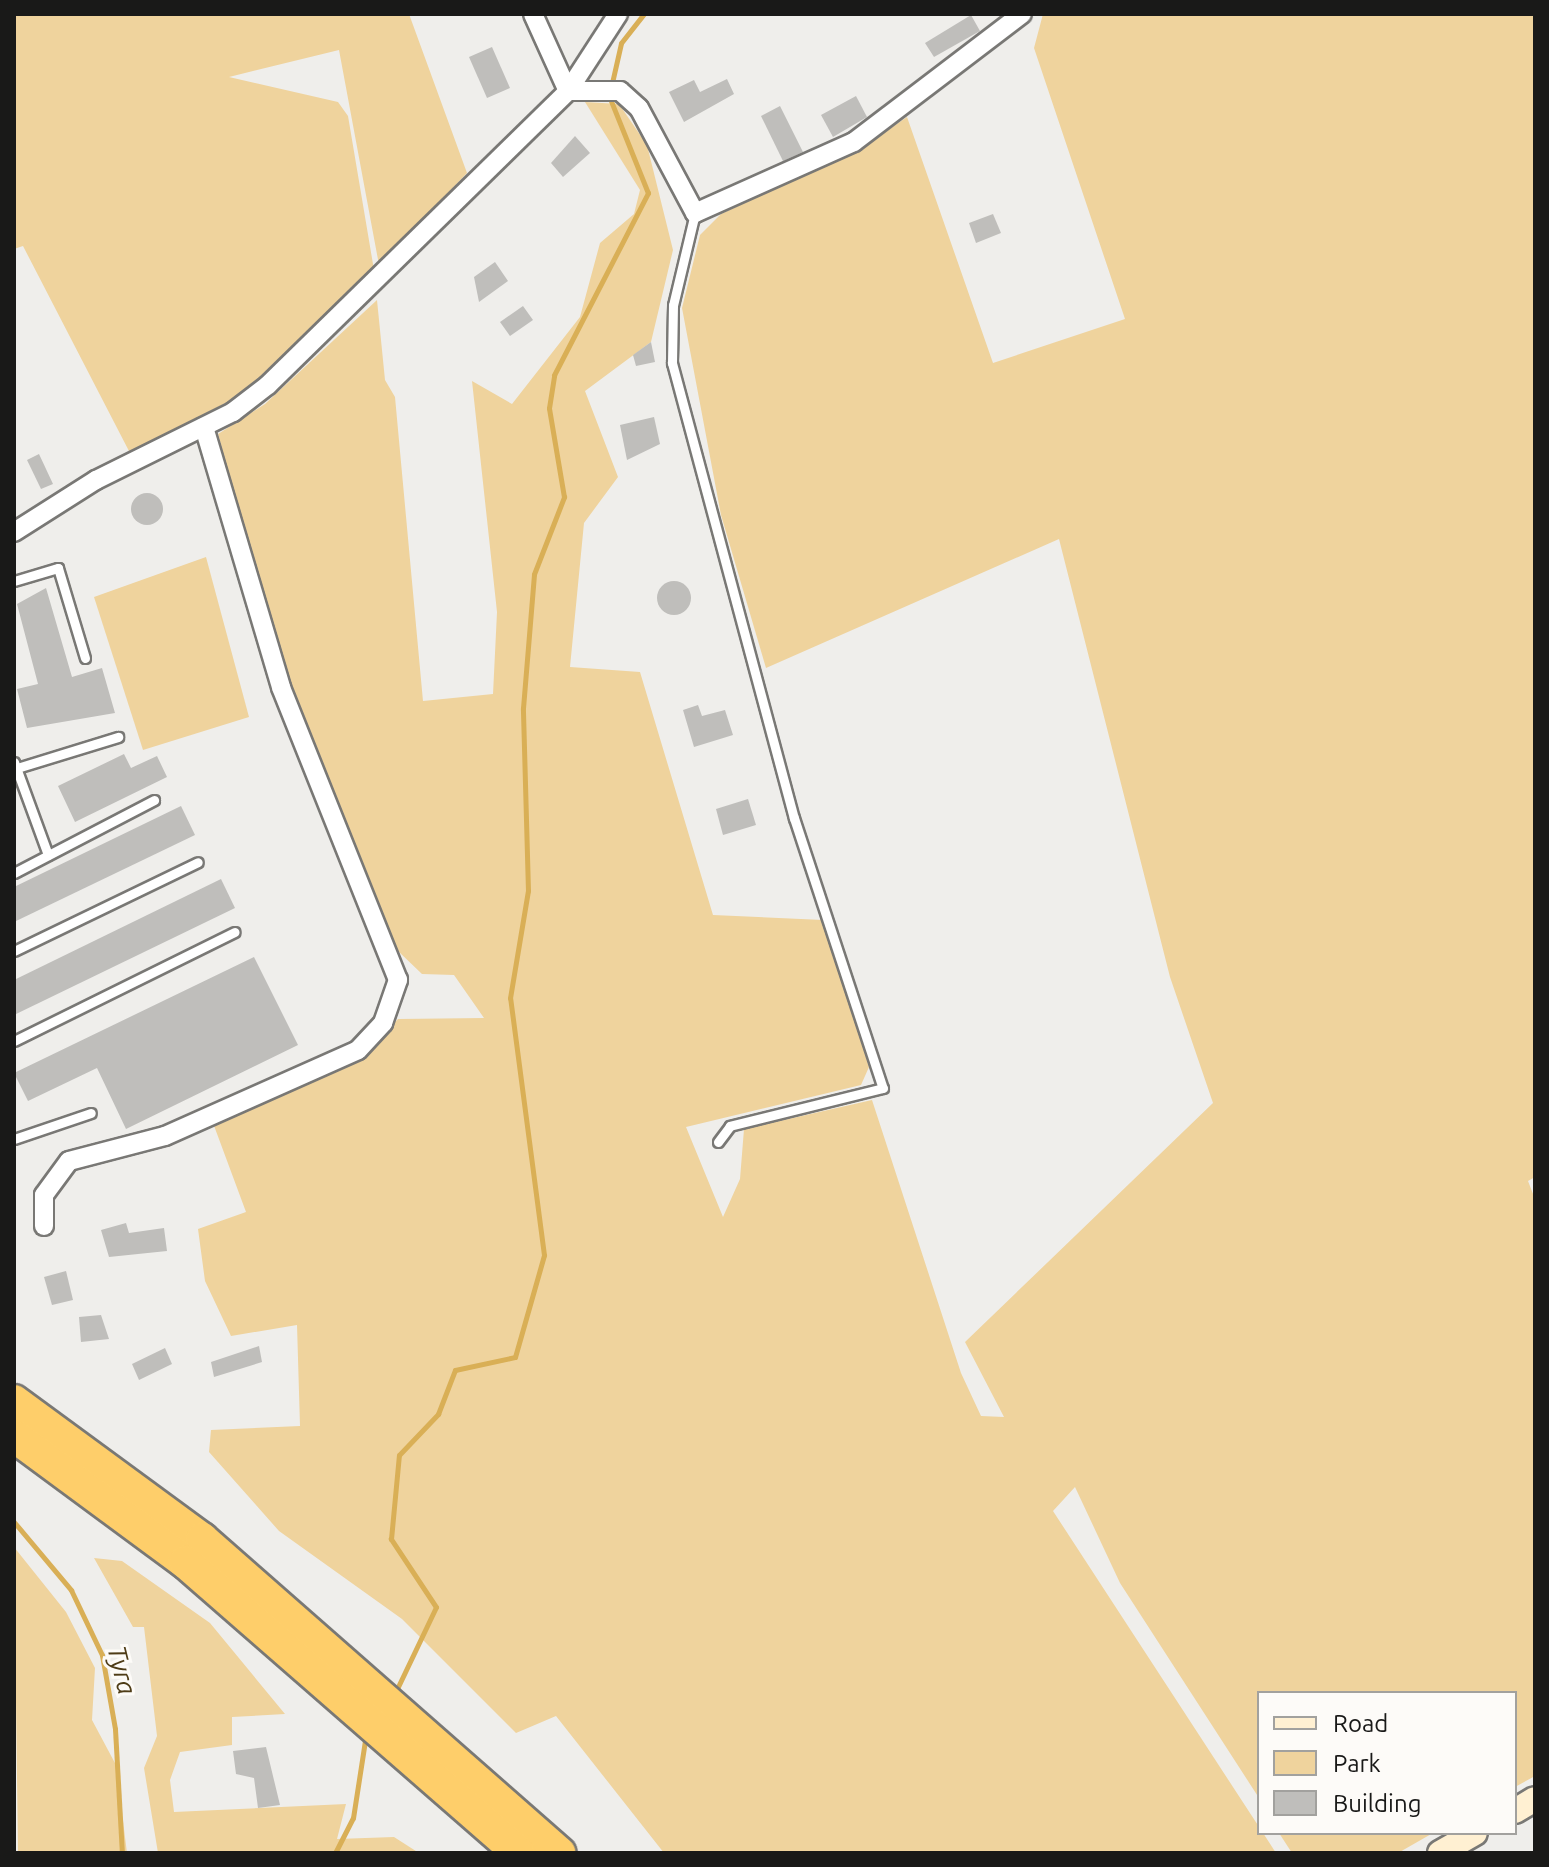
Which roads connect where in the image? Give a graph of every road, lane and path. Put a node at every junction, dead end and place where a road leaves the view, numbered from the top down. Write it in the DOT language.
graph roads {
  1 [pos="533,14"];
  2 [pos="618,14"];
  3 [pos="1022,14"];
  4 [pos="568,91"];
  5 [pos="695,213"];
  6 [pos="204,427"];
  7 [pos="14,532"];
  8 [pos="14,581"];
  9 [pos="85,658"];
  10 [pos="118,737"];
  11 [pos="15,765"];
  12 [pos="154,800"];
  13 [pos="48,855"];
  14 [pos="198,862"];
  15 [pos="14,873"];
  16 [pos="235,932"];
  17 [pos="14,951"];
  18 [pos="14,1041"];
  19 [pos="91,1113"];
  20 [pos="14,1139"];
  21 [pos="718,1142"];
  22 [pos="44,1226"];
  23 [pos="14,1401"];
  24 [pos="14,1436"];
  25 [pos="324,1659"];
  26 [pos="449,1770"];
  27 [pos="1535,1799"];
  28 [pos="1517,1810"];
  29 [pos="1472,1835"];
  30 [pos="519,1853"];
  31 [pos="560,1853"];
  32 [pos="1440,1853"];
  1 -- 4 [label="street"];
  2 -- 4 [label="street"];
  3 -- 5 [label="street"];
  4 -- 5 [label="street"];
  4 -- 6 [label="street"];
  5 -- 21 [label="lane"];
  6 -- 7 [label="street"];
  6 -- 22 [label="street"];
  8 -- 9 [label="lane"];
  10 -- 11 [label="lane"];
  11 -- 13 [label="lane"];
  12 -- 13 [label="lane"];
  13 -- 15 [label="lane"];
  14 -- 17 [label="lane"];
  16 -- 18 [label="lane"];
  19 -- 20 [label="lane"];
  23 -- 25 [label="highway"];
  24 -- 25 [label="highway"];
  25 -- 26 [label="highway"];
  26 -- 30 [label="highway"];
  26 -- 31 [label="highway"];
  27 -- 28 [label="street"];
  29 -- 32 [label="street"];
}
